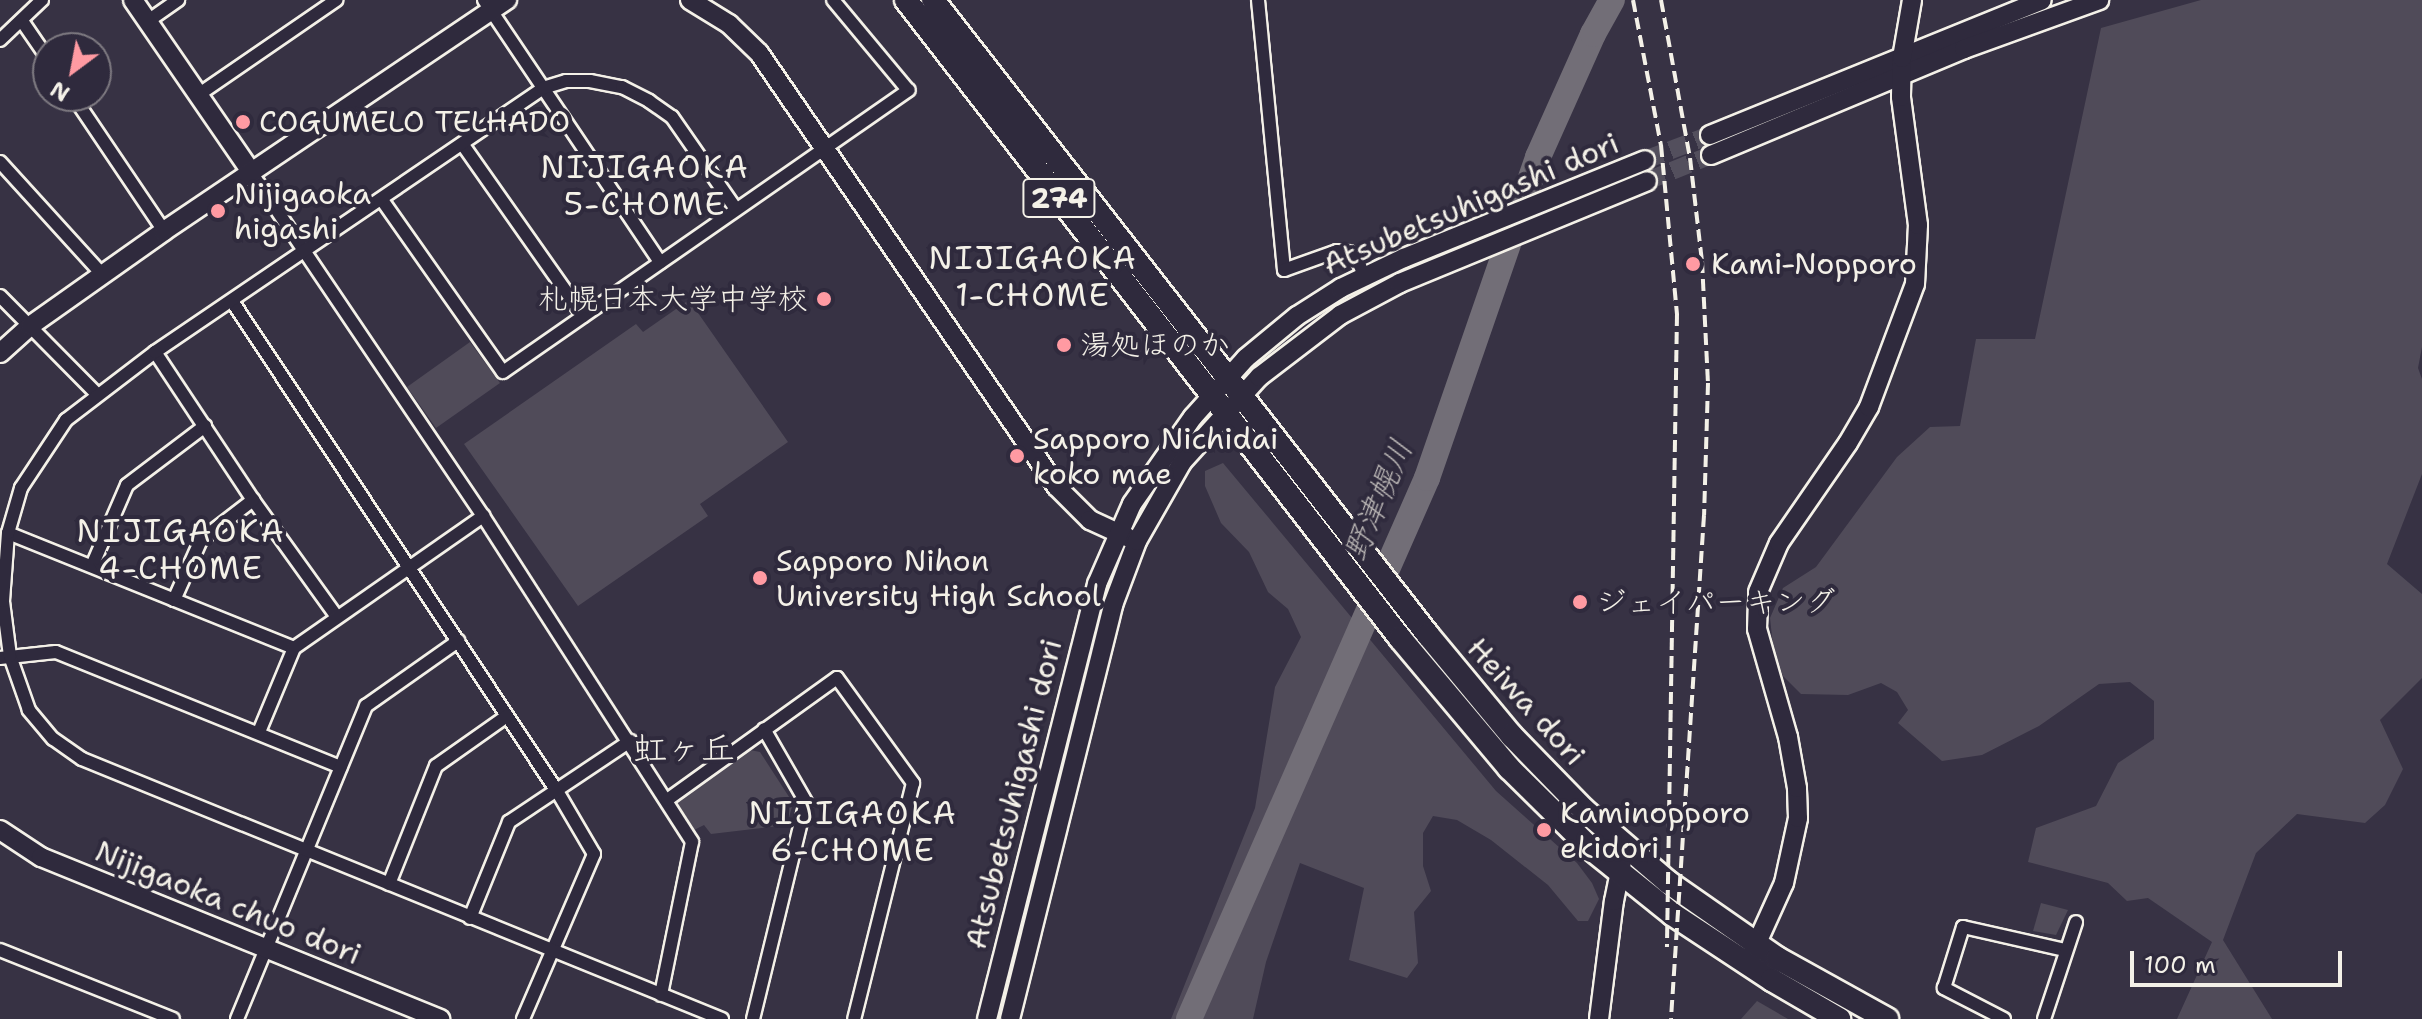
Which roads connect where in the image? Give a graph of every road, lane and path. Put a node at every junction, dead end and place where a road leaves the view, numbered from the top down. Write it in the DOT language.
graph roads {
  1 [pos="42,0"];
  2 [pos="133,0"];
  3 [pos="178,0"];
  4 [pos="336,0"];
  5 [pos="690,0"];
  6 [pos="833,0"];
  7 [pos="906,0"];
  8 [pos="933,0"];
  9 [pos="1258,0"];
  10 [pos="1912,0"];
  11 [pos="2042,0"];
  12 [pos="2099,0"];
  13 [pos="493,3"];
  14 [pos="22,21"];
  15 [pos="148,21"];
  16 [pos="32,36"];
  17 [pos="0,40"];
  18 [pos="1902,67"];
  19 [pos="543,88"];
  20 [pos="198,95"];
  21 [pos="84,112"];
  22 [pos="1710,135"];
  23 [pos="463,145"];
  24 [pos="823,148"];
  25 [pos="1711,155"];
  26 [pos="1645,160"];
  27 [pos="0,162"];
  28 [pos="251,172"];
  29 [pos="1647,181"];
  30 [pos="382,200"];
  31 [pos="736,209"];
  32 [pos="164,231"];
  33 [pos="304,252"];
  34 [pos="660,262"];
  35 [pos="102,274"];
  36 [pos="1364,276"];
  37 [pos="0,296"];
  38 [pos="232,301"];
  39 [pos="583,316"];
  40 [pos="30,326"];
  41 [pos="155,352"];
  42 [pos="0,353"];
  43 [pos="1235,386"];
  44 [pos="96,393"];
  45 [pos="1218,404"];
  46 [pos="205,426"];
  47 [pos="253,500"];
  48 [pos="483,516"];
  49 [pos="8,533"];
  50 [pos="1117,533"];
  51 [pos="1137,541"];
  52 [pos="92,566"];
  53 [pos="410,568"];
  54 [pos="174,600"];
  55 [pos="337,617"];
  56 [pos="458,641"];
  57 [pos="294,648"];
  58 [pos="5,657"];
  59 [pos="507,716"];
  60 [pos="1059,725"];
  61 [pos="764,729"];
  62 [pos="1080,731"];
  63 [pos="259,732"];
  64 [pos="630,741"];
  65 [pos="341,767"];
  66 [pos="557,791"];
  67 [pos="667,800"];
  68 [pos="1,834"];
  69 [pos="1625,847"];
  70 [pos="307,851"];
  71 [pos="1620,874"];
  72 [pos="389,884"];
  73 [pos="470,918"];
  74 [pos="2076,922"];
  75 [pos="265,948"];
  76 [pos="0,950"];
  77 [pos="553,950"];
  78 [pos="2065,950"];
  79 [pos="1752,954"];
  80 [pos="661,995"];
  81 [pos="173,1019"];
  82 [pos="237,1019"];
  83 [pos="440,1019"];
  84 [pos="523,1019"];
  85 [pos="722,1019"];
  86 [pos="753,1019"];
  87 [pos="854,1019"];
  88 [pos="987,1019"];
  89 [pos="1010,1019"];
  90 [pos="1599,1019"];
  91 [pos="1839,1019"];
  92 [pos="1887,1019"];
  93 [pos="2004,1019"];
  94 [pos="2044,1019"];
  1 -- 14 [label="street"];
  2 -- 15 [label="street"];
  3 -- 15 [label="street"];
  4 -- 20 [label="street"];
  5 -- 24 [label="street"];
  6 -- 24 [label="street"];
  7 -- 45 [label="highway, 274"];
  8 -- 43 [label="highway, 274"];
  9 -- 36 [label="street"];
  10 -- 18 [label="street"];
  11 -- 18 [label="street"];
  12 -- 18 [label="street"];
  13 -- 19 [label="street"];
  13 -- 28 [label="street"];
  14 -- 16 [label="street"];
  14 -- 17 [label="street"];
  15 -- 20 [label="street"];
  18 -- 22 [label="street"];
  18 -- 25 [label="street"];
  18 -- 79 [label="street"];
  19 -- 23 [label="street"];
  19 -- 31 [label="street"];
  19 -- 34 [label="street"];
  20 -- 28 [label="street"];
  21 -- 32 [label="street"];
  23 -- 30 [label="street"];
  23 -- 39 [label="street"];
  24 -- 31 [label="street"];
  24 -- 50 [label="street"];
  26 -- 36 [label="street, Atsubetsuhigashi dori"];
  27 -- 35 [label="street"];
  28 -- 32 [label="street"];
  28 -- 33 [label="street"];
  29 -- 43 [label="street, Atsubetsuhigashi dori"];
  30 -- 33 [label="street"];
  30 -- 39 [label="street"];
  31 -- 34 [label="street"];
  32 -- 35 [label="street"];
  33 -- 38 [label="street"];
  33 -- 48 [label="street"];
  34 -- 39 [label="street"];
  35 -- 40 [label="street"];
  36 -- 43 [label="street, Atsubetsuhigashi dori"];
  37 -- 40 [label="street"];
  38 -- 41 [label="street"];
  38 -- 53 [label="street"];
  40 -- 42 [label="street"];
  40 -- 44 [label="street"];
  41 -- 44 [label="street"];
  41 -- 46 [label="street"];
  43 -- 45 [label="street, Atsubetsuhigashi dori"];
  43 -- 69 [label="highway, Heiwa dori / 274"];
  44 -- 49 [label="street"];
  45 -- 50 [label="street, Atsubetsuhigashi dori"];
  45 -- 51 [label="street, Atsubetsuhigashi dori"];
  45 -- 71 [label="highway, Heiwa dori / 274"];
  46 -- 47 [label="street"];
  46 -- 52 [label="street"];
  47 -- 54 [label="street"];
  47 -- 55 [label="street"];
  48 -- 53 [label="street"];
  48 -- 64 [label="street"];
  49 -- 52 [label="street"];
  49 -- 58 [label="street"];
  50 -- 51 [label="street"];
  50 -- 60 [label="street, Atsubetsuhigashi dori"];
  51 -- 62 [label="street, Atsubetsuhigashi dori"];
  52 -- 54 [label="street"];
  53 -- 55 [label="street"];
  53 -- 56 [label="street"];
  54 -- 57 [label="street"];
  55 -- 57 [label="street"];
  56 -- 59 [label="street"];
  56 -- 65 [label="street"];
  57 -- 63 [label="street"];
  58 -- 63 [label="street"];
  58 -- 70 [label="street"];
  59 -- 66 [label="street"];
  59 -- 72 [label="street"];
  60 -- 62 [label="street"];
  60 -- 88 [label="street, Atsubetsuhigashi dori"];
  61 -- 67 [label="street"];
  61 -- 86 [label="street"];
  61 -- 87 [label="street"];
  62 -- 89 [label="street, Atsubetsuhigashi dori"];
  63 -- 65 [label="street"];
  64 -- 66 [label="street"];
  64 -- 67 [label="street"];
  65 -- 70 [label="street"];
  66 -- 73 [label="street"];
  66 -- 77 [label="street"];
  67 -- 80 [label="street"];
  68 -- 75 [label="street, Nijigaoka chuo dori"];
  69 -- 71 [label="street"];
  69 -- 79 [label="highway, Heiwa dori / 274"];
  70 -- 72 [label="street"];
  70 -- 75 [label="street"];
  71 -- 79 [label="highway, Heiwa dori / 274"];
  71 -- 90 [label="street"];
  72 -- 73 [label="street"];
  73 -- 77 [label="street"];
  74 -- 78 [label="street"];
  75 -- 82 [label="street"];
  75 -- 83 [label="street, Nijigaoka chuo dori"];
  76 -- 81 [label="street"];
  77 -- 80 [label="street"];
  77 -- 84 [label="street"];
  78 -- 93 [label="street"];
  78 -- 94 [label="street"];
  79 -- 91 [label="highway, Heiwa dori / 274"];
  79 -- 92 [label="highway, Heiwa dori / 274"];
  80 -- 85 [label="street"];
}
